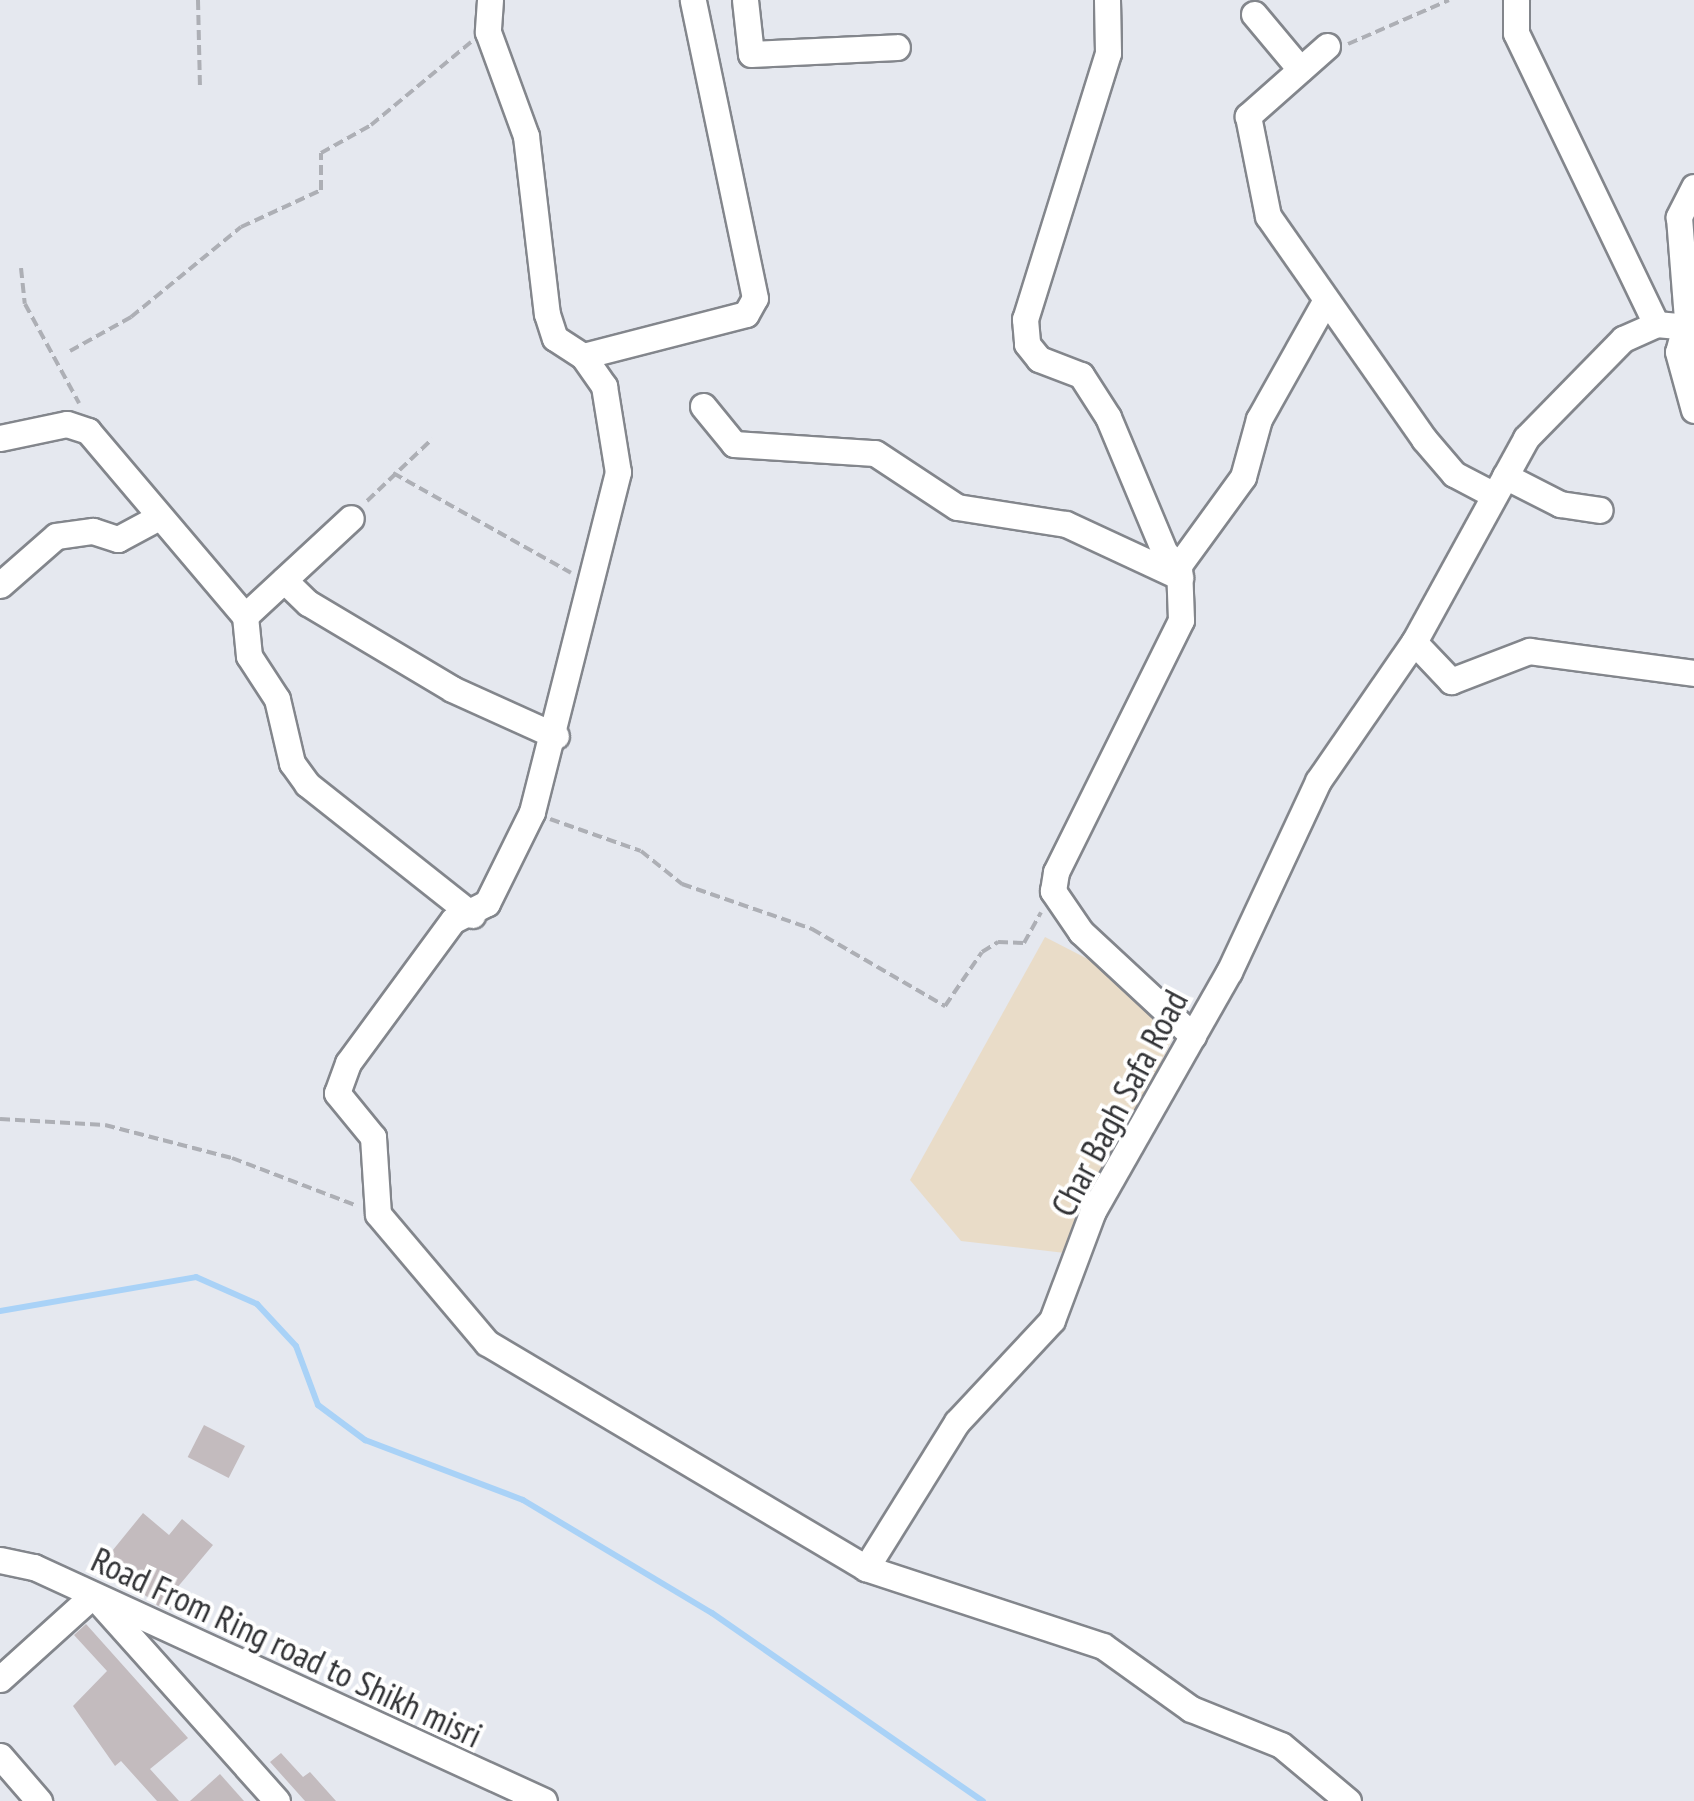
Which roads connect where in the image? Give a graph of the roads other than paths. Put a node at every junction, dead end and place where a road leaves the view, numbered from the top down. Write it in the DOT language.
graph roads {
  1 [pos="490,0"];
  2 [pos="694,0"];
  3 [pos="745,0"];
  4 [pos="1108,0"];
  5 [pos="1516,0"];
  6 [pos="1254,14"];
  7 [pos="1327,46"];
  8 [pos="898,47"];
  9 [pos="1300,68"];
  10 [pos="1694,187"];
  11 [pos="1323,304"];
  12 [pos="1668,325"];
  13 [pos="583,356"];
  14 [pos="1694,360"];
  15 [pos="703,406"];
  16 [pos="1694,410"];
  17 [pos="0,438"];
  18 [pos="1499,486"];
  19 [pos="1600,510"];
  20 [pos="159,517"];
  21 [pos="351,518"];
  22 [pos="1179,571"];
  23 [pos="284,580"];
  24 [pos="0,585"];
  25 [pos="245,616"];
  26 [pos="1414,642"];
  27 [pos="1694,673"];
  28 [pos="556,736"];
  29 [pos="472,914"];
  30 [pos="1193,1036"];
  31 [pos="0,1560"];
  32 [pos="866,1568"];
  33 [pos="93,1596"];
  34 [pos="0,1680"];
  35 [pos="0,1756"];
  36 [pos="39,1801"];
  37 [pos="277,1801"];
  38 [pos="544,1801"];
  39 [pos="1348,1801"];
  1 -- 13 [label="street"];
  2 -- 13 [label="street"];
  3 -- 8 [label="street"];
  4 -- 22 [label="street"];
  5 -- 12 [label="street"];
  6 -- 9 [label="street"];
  7 -- 9 [label="street"];
  9 -- 11 [label="street"];
  10 -- 12 [label="street"];
  11 -- 18 [label="street"];
  11 -- 22 [label="street"];
  12 -- 14 [label="street"];
  12 -- 16 [label="street"];
  12 -- 18 [label="street, Char Bagh Safa Road"];
  13 -- 28 [label="street"];
  15 -- 22 [label="street"];
  17 -- 20 [label="street"];
  18 -- 19 [label="street"];
  18 -- 26 [label="street, Char Bagh Safa Road"];
  20 -- 24 [label="street"];
  20 -- 25 [label="street"];
  21 -- 23 [label="street"];
  22 -- 30 [label="street"];
  23 -- 25 [label="street"];
  23 -- 28 [label="street"];
  25 -- 29 [label="street"];
  26 -- 27 [label="street"];
  26 -- 30 [label="street, Char Bagh Safa Road"];
  28 -- 29 [label="street"];
  29 -- 32 [label="street"];
  30 -- 32 [label="street, Char Bagh Safa Road"];
  31 -- 33 [label="street, Road From Ring road to Shikh misri"];
  32 -- 39 [label="street"];
  33 -- 34 [label="street"];
  33 -- 37 [label="street"];
  33 -- 38 [label="street, Road From Ring road to Shikh misri"];
  35 -- 36 [label="street"];
}
